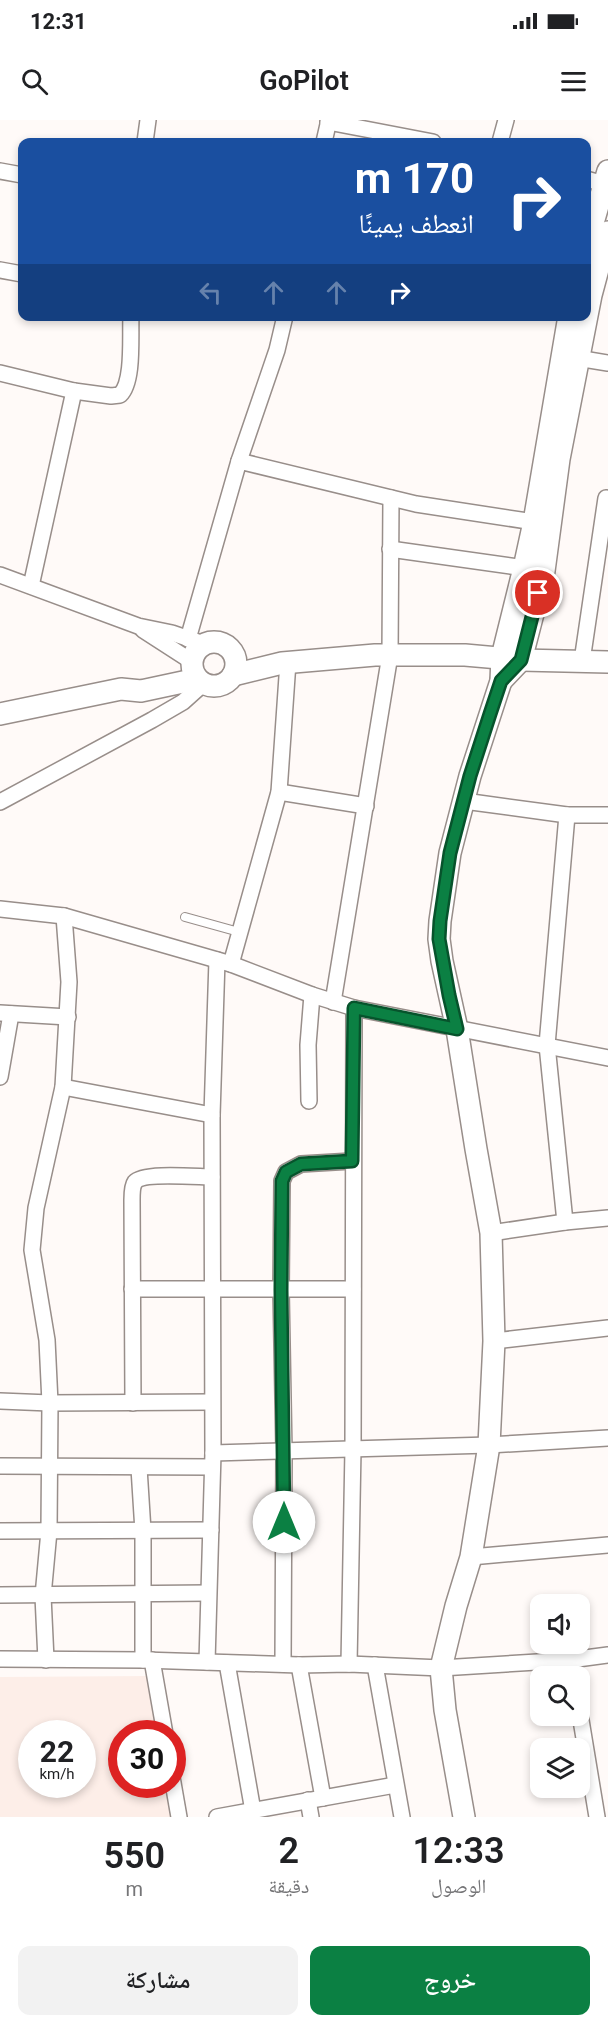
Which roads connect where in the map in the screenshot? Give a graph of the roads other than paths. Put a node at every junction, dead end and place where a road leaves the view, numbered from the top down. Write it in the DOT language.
graph roads {
  1 [pos="148,120"];
  2 [pos="506,120"];
  3 [pos="329,121"];
  4 [pos="376,125"];
  5 [pos="146,138"];
  6 [pos="325,138"];
  7 [pos="420,138"];
  8 [pos="501,138"];
  9 [pos="0,171"];
  10 [pos="18,174"];
  11 [pos="602,180"];
  12 [pos="591,226"];
  13 [pos="608,232"];
  14 [pos="0,270"];
  15 [pos="18,273"];
  16 [pos="591,295"];
  17 [pos="131,321"];
  18 [pos="284,321"];
  19 [pos="569,321"];
  20 [pos="583,321"];
  21 [pos="571,357"];
  22 [pos="608,363"];
  23 [pos="0,373"];
  24 [pos="74,391"];
  25 [pos="239,461"];
  26 [pos="391,498"];
  27 [pos="606,498"];
  28 [pos="534,522"];
  29 [pos="390,549"];
  30 [pos="534,569"];
  31 [pos="0,575"];
  32 [pos="31,586"];
  33 [pos="138,626"];
  34 [pos="196,641"];
  35 [pos="231,650"];
  36 [pos="390,655"];
  37 [pos="511,658"];
  38 [pos="582,660"];
  39 [pos="608,662"];
  40 [pos="285,663"];
  41 [pos="196,672"];
  42 [pos="233,675"];
  43 [pos="0,714"];
  44 [pos="279,792"];
  45 [pos="464,801"];
  46 [pos="0,802"];
  47 [pos="366,806"];
  48 [pos="567,814"];
  49 [pos="608,815"];
  50 [pos="0,909"];
  51 [pos="64,916"];
  52 [pos="185,917"];
  53 [pos="239,932"];
  54 [pos="224,962"];
  55 [pos="312,995"];
  56 [pos="333,1002"];
  57 [pos="354,1008"];
  58 [pos="6,1014"];
  59 [pos="68,1017"];
  60 [pos="457,1029"];
  61 [pos="547,1045"];
  62 [pos="608,1058"];
  63 [pos="0,1077"];
  64 [pos="63,1087"];
  65 [pos="309,1101"];
  66 [pos="212,1115"];
  67 [pos="352,1161"];
  68 [pos="212,1177"];
  69 [pos="608,1218"];
  70 [pos="566,1222"];
  71 [pos="491,1233"];
  72 [pos="132,1289"];
  73 [pos="213,1289"];
  74 [pos="353,1289"];
  75 [pos="281,1290"];
  76 [pos="608,1328"];
  77 [pos="494,1341"];
  78 [pos="0,1401"];
  79 [pos="212,1402"];
  80 [pos="50,1403"];
  81 [pos="133,1403"];
  82 [pos="608,1438"];
  83 [pos="489,1445"];
  84 [pos="353,1449"];
  85 [pos="284,1452"];
  86 [pos="212,1460"];
  87 [pos="0,1466"];
  88 [pos="48,1466"];
  89 [pos="139,1468"];
  90 [pos="211,1530"];
  91 [pos="0,1531"];
  92 [pos="49,1531"];
  93 [pos="143,1531"];
  94 [pos="608,1545"];
  95 [pos="471,1557"];
  96 [pos="208,1593"];
  97 [pos="144,1594"];
  98 [pos="0,1595"];
  99 [pos="44,1596"];
  100 [pos="608,1655"];
  101 [pos="0,1659"];
  102 [pos="46,1660"];
  103 [pos="148,1660"];
  104 [pos="570,1660"];
  105 [pos="207,1662"];
  106 [pos="227,1664"];
  107 [pos="291,1664"];
  108 [pos="349,1664"];
  109 [pos="375,1665"];
  110 [pos="571,1666"];
  111 [pos="441,1668"];
  112 [pos="162,1720"];
  113 [pos="582,1726"];
  114 [pos="395,1785"];
  115 [pos="176,1798"];
  116 [pos="316,1799"];
  117 [pos="254,1812"];
  118 [pos="179,1817"];
  119 [pos="217,1817"];
  120 [pos="310,1817"];
  121 [pos="402,1817"];
  122 [pos="464,1817"];
  123 [pos="597,1817"];
  1 -- 5 [label="street"];
  2 -- 8 [label="street"];
  3 -- 4 [label="street"];
  3 -- 6 [label="street"];
  4 -- 7 [label="street"];
  9 -- 10 [label="street"];
  11 -- 12 [label="street"];
  13 -- 16 [label="street"];
  14 -- 15 [label="street"];
  17 -- 24 [label="street"];
  18 -- 25 [label="street"];
  19 -- 21 [label="street"];
  20 -- 21 [label="street"];
  21 -- 22 [label="street"];
  21 -- 28 [label="street"];
  21 -- 30 [label="street"];
  23 -- 24 [label="street"];
  24 -- 32 [label="street"];
  25 -- 26 [label="street"];
  25 -- 34 [label="street"];
  26 -- 28 [label="street"];
  26 -- 29 [label="street"];
  27 -- 38 [label="street"];
  28 -- 30 [label="street"];
  29 -- 30 [label="street"];
  29 -- 36 [label="street"];
  30 -- 37 [label="street"];
  31 -- 32 [label="street"];
  32 -- 33 [label="street"];
  33 -- 34 [label="street"];
  33 -- 41 [label="street"];
  34 -- 35 [label="street"];
  34 -- 41 [label="street"];
  35 -- 40 [label="street"];
  35 -- 42 [label="street"];
  36 -- 37 [label="street"];
  36 -- 40 [label="street"];
  36 -- 47 [label="street"];
  37 -- 38 [label="street"];
  37 -- 45 [label="street"];
  38 -- 39 [label="street"];
  40 -- 42 [label="street"];
  40 -- 44 [label="street"];
  41 -- 42 [label="street"];
  41 -- 43 [label="street"];
  41 -- 46 [label="street"];
  44 -- 47 [label="street"];
  44 -- 53 [label="street"];
  45 -- 48 [label="street"];
  45 -- 60 [label="street"];
  47 -- 56 [label="street"];
  48 -- 49 [label="street"];
  48 -- 61 [label="street"];
  50 -- 51 [label="street"];
  51 -- 54 [label="street"];
  51 -- 59 [label="street"];
  52 -- 53 [label="lane"];
  53 -- 54 [label="street"];
  54 -- 55 [label="street"];
  54 -- 66 [label="street"];
  55 -- 56 [label="street"];
  55 -- 65 [label="street"];
  56 -- 57 [label="street"];
  57 -- 60 [label="street"];
  57 -- 67 [label="street"];
  58 -- 59 [label="street"];
  58 -- 63 [label="street"];
  59 -- 64 [label="street"];
  60 -- 61 [label="street"];
  60 -- 71 [label="street"];
  61 -- 62 [label="street"];
  61 -- 70 [label="street"];
  64 -- 66 [label="street"];
  64 -- 80 [label="street"];
  66 -- 68 [label="street"];
  67 -- 74 [label="street"];
  67 -- 75 [label="street"];
  68 -- 72 [label="street"];
  68 -- 73 [label="street"];
  69 -- 70 [label="street"];
  70 -- 71 [label="street"];
  71 -- 77 [label="street"];
  72 -- 73 [label="street"];
  72 -- 81 [label="street"];
  73 -- 75 [label="street"];
  73 -- 79 [label="street"];
  74 -- 75 [label="street"];
  74 -- 84 [label="street"];
  75 -- 85 [label="street"];
  76 -- 77 [label="street"];
  77 -- 83 [label="street"];
  78 -- 80 [label="street"];
  79 -- 81 [label="street"];
  79 -- 86 [label="street"];
  80 -- 81 [label="street"];
  80 -- 88 [label="street"];
  82 -- 83 [label="street"];
  83 -- 84 [label="street"];
  83 -- 95 [label="street"];
  84 -- 85 [label="street"];
  84 -- 108 [label="street"];
  85 -- 86 [label="street"];
  85 -- 107 [label="street"];
  86 -- 89 [label="street"];
  86 -- 90 [label="street"];
  87 -- 88 [label="street"];
  88 -- 89 [label="street"];
  88 -- 92 [label="street"];
  89 -- 93 [label="street"];
  90 -- 93 [label="street"];
  90 -- 96 [label="street"];
  91 -- 92 [label="street"];
  92 -- 93 [label="street"];
  92 -- 99 [label="street"];
  93 -- 97 [label="street"];
  94 -- 95 [label="street"];
  95 -- 111 [label="street"];
  96 -- 97 [label="street"];
  96 -- 105 [label="street"];
  97 -- 99 [label="street"];
  97 -- 103 [label="street"];
  98 -- 99 [label="street"];
  99 -- 102 [label="street"];
  100 -- 104 [label="street"];
  101 -- 102 [label="street"];
  102 -- 103 [label="street"];
  103 -- 105 [label="street"];
  103 -- 112 [label="street"];
  104 -- 110 [label="street"];
  104 -- 111 [label="street"];
  105 -- 106 [label="street"];
  106 -- 107 [label="street"];
  106 -- 117 [label="street"];
  107 -- 108 [label="street"];
  107 -- 116 [label="street"];
  108 -- 109 [label="street"];
  109 -- 111 [label="street"];
  109 -- 114 [label="street"];
  111 -- 122 [label="street"];
  113 -- 123 [label="street"];
  114 -- 116 [label="street"];
  114 -- 121 [label="street"];
  115 -- 118 [label="street"];
  116 -- 117 [label="street"];
  116 -- 120 [label="street"];
  117 -- 119 [label="street"];
}
